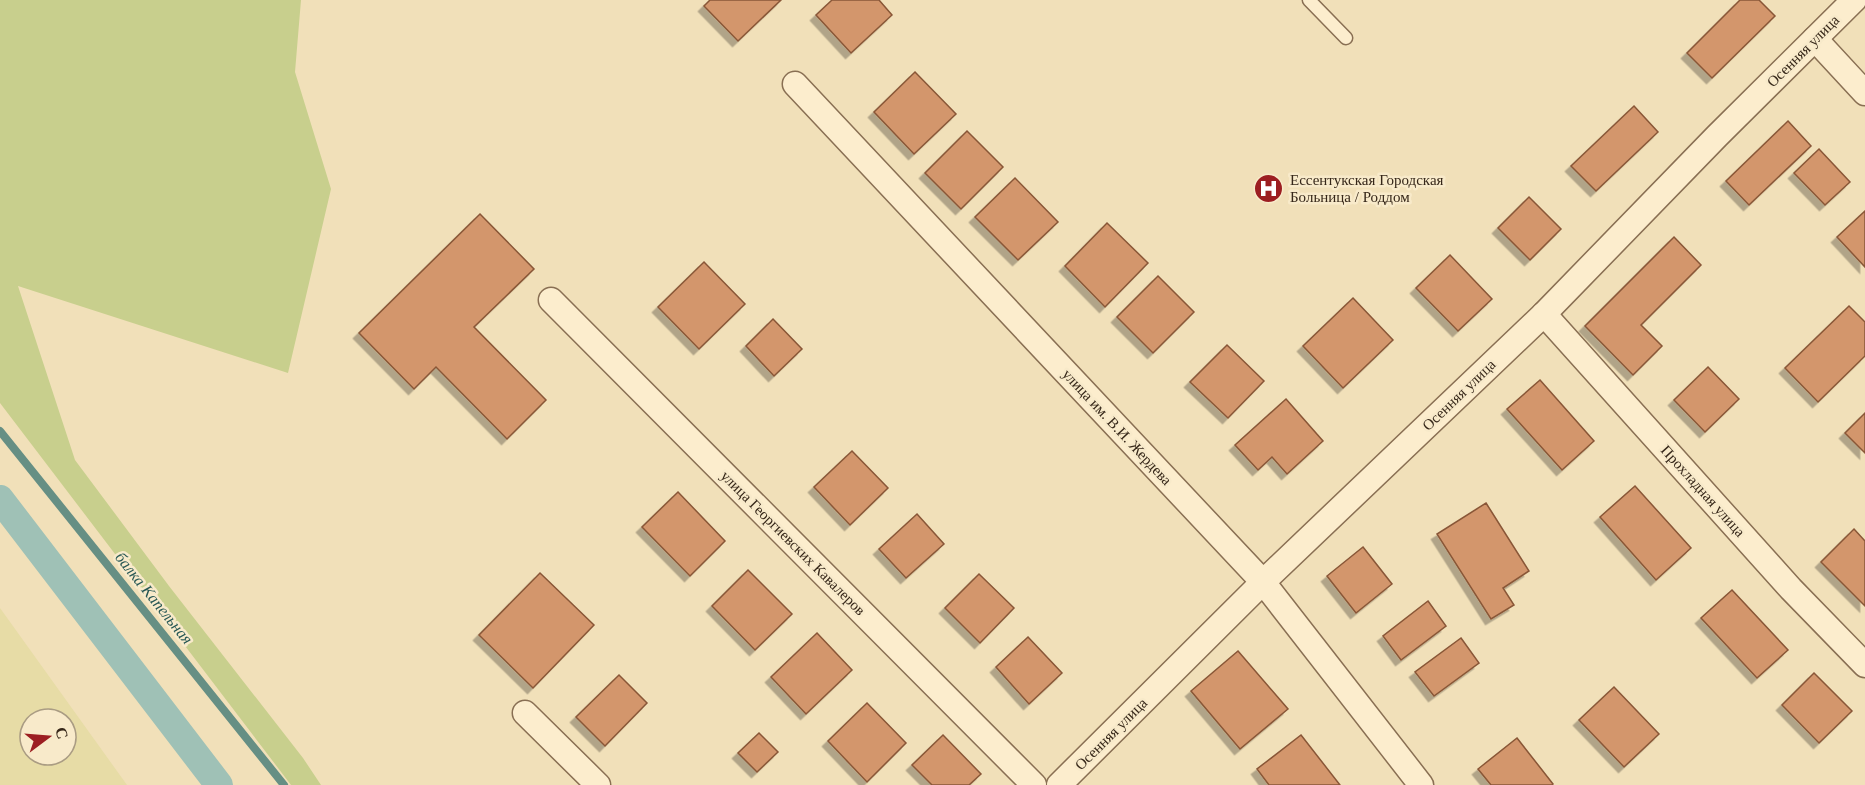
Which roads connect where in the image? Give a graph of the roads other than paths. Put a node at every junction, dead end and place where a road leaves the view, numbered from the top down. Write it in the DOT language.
graph roads {
  1 [pos="1309,0"];
  2 [pos="1854,0"];
  3 [pos="1346,38"];
  4 [pos="1815,39"];
  5 [pos="795,84"];
  6 [pos="1865,93"];
  7 [pos="551,300"];
  8 [pos="1544,315"];
  9 [pos="1263,582"];
  10 [pos="1865,666"];
  11 [pos="525,712"];
  12 [pos="598,785"];
  13 [pos="1034,785"];
  14 [pos="1059,785"];
  15 [pos="1421,785"];
  1 -- 3 [label="lane"];
  2 -- 4 [label="street, Осенняя улица"];
  4 -- 6 [label="street"];
  4 -- 8 [label="street, Осенняя улица"];
  5 -- 9 [label="street, улица им. В.И. Жердева"];
  7 -- 13 [label="street, улица Георгиевских Кавалеров"];
  8 -- 9 [label="street, Осенняя улица"];
  8 -- 10 [label="street, Прохладная улица"];
  9 -- 14 [label="street, Осенняя улица"];
  9 -- 15 [label="street, улица им. В.И. Жердева"];
  11 -- 12 [label="street"];
}
